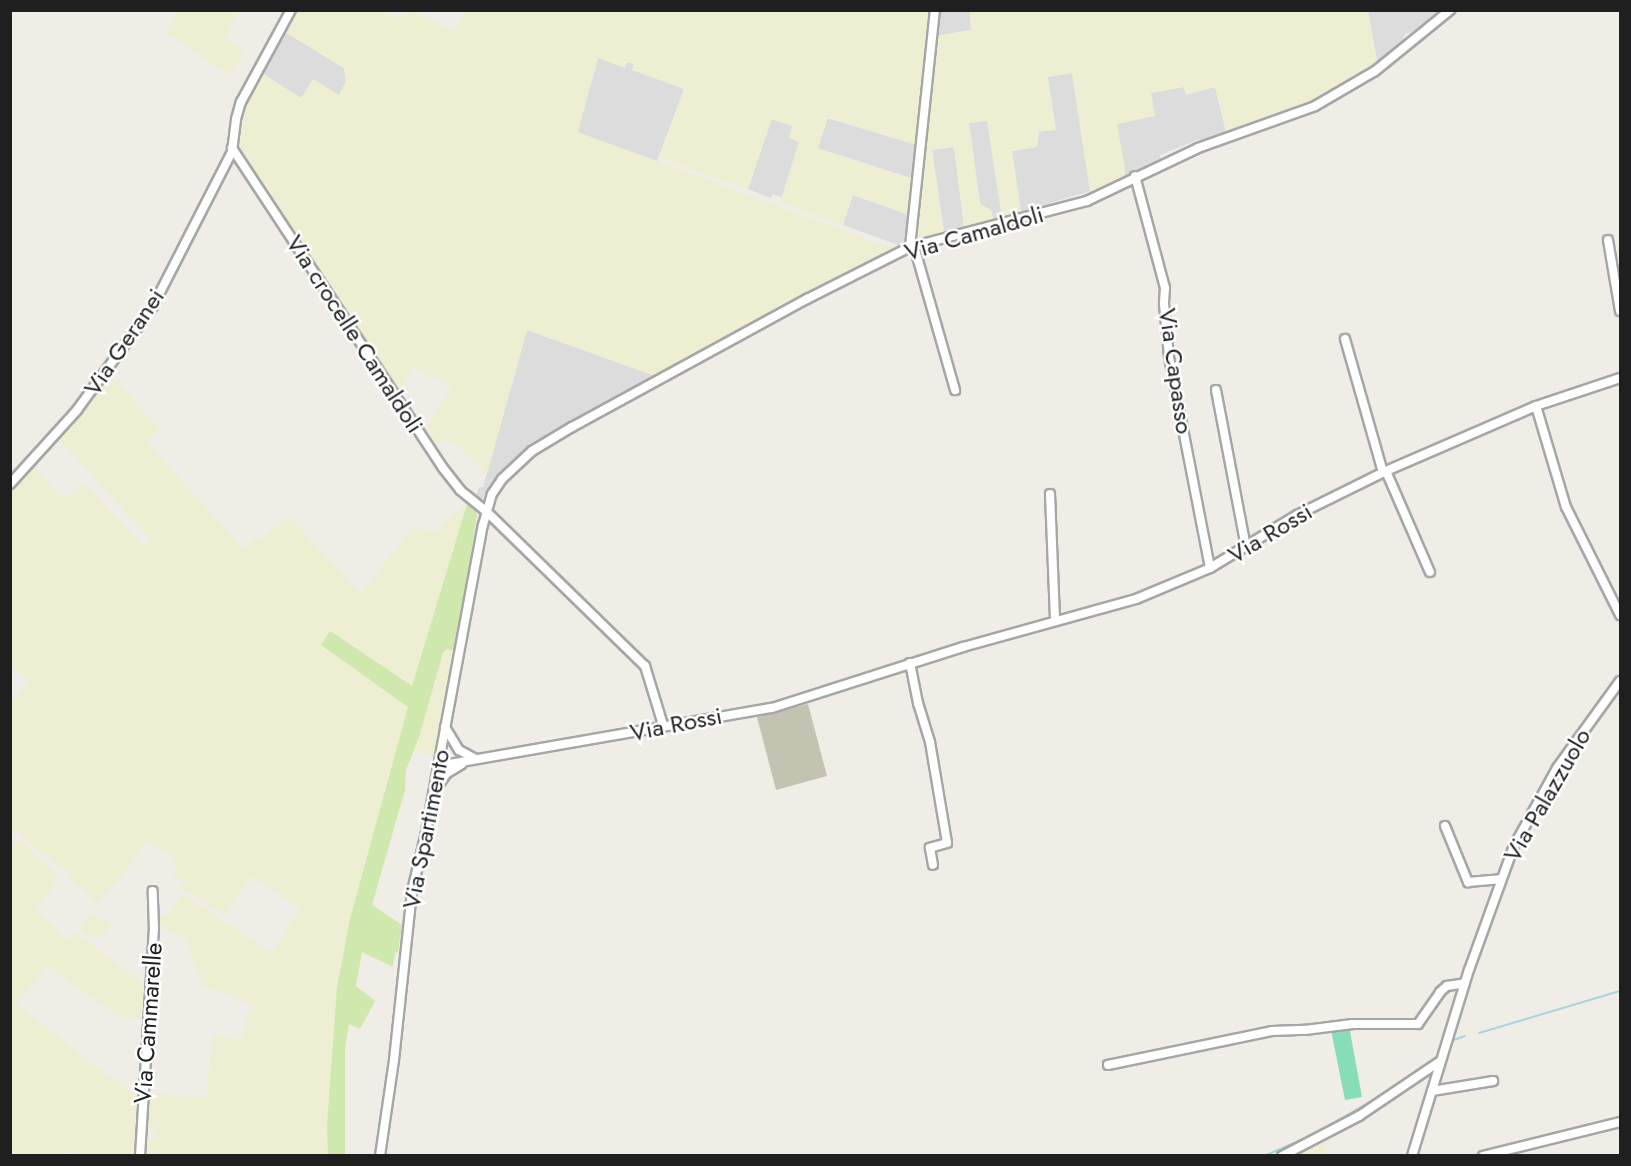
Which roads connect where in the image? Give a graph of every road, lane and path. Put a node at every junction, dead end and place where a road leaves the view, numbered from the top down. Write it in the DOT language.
graph roads {
  1 [pos="291,10"];
  2 [pos="935,10"];
  3 [pos="1450,10"];
  4 [pos="232,150"];
  5 [pos="1135,176"];
  6 [pos="1608,240"];
  7 [pos="912,247"];
  8 [pos="1620,311"];
  9 [pos="1346,339"];
  10 [pos="1620,378"];
  11 [pos="955,390"];
  12 [pos="1216,390"];
  13 [pos="1536,406"];
  14 [pos="1384,472"];
  15 [pos="10,484"];
  16 [pos="1050,494"];
  17 [pos="487,509"];
  18 [pos="1246,547"];
  19 [pos="1210,568"];
  20 [pos="1430,572"];
  21 [pos="1620,615"];
  22 [pos="1055,621"];
  23 [pos="910,663"];
  24 [pos="1620,681"];
  25 [pos="663,725"];
  26 [pos="445,727"];
  27 [pos="472,760"];
  28 [pos="438,766"];
  29 [pos="433,792"];
  30 [pos="1445,825"];
  31 [pos="933,865"];
  32 [pos="1500,879"];
  33 [pos="153,891"];
  34 [pos="1465,983"];
  35 [pos="1439,1062"];
  36 [pos="1108,1065"];
  37 [pos="1493,1081"];
  38 [pos="1432,1091"];
  39 [pos="1620,1122"];
  40 [pos="140,1155"];
  41 [pos="380,1155"];
  42 [pos="1282,1155"];
  43 [pos="1412,1155"];
  44 [pos="1483,1155"];
  1 -- 4 [label="street, Via Geranei"];
  2 -- 7 [label="street"];
  3 -- 5 [label="street, Via Camaldoli"];
  4 -- 15 [label="street, Via Geranei"];
  4 -- 17 [label="street, Via crocelle Camaldoli"];
  5 -- 7 [label="street, Via Camaldoli"];
  5 -- 19 [label="street, Via Capasso"];
  6 -- 8 [label="street"];
  7 -- 11 [label="street"];
  7 -- 17 [label="street, Via Camaldoli"];
  9 -- 14 [label="street"];
  10 -- 13 [label="street, Via Rossi"];
  12 -- 18 [label="street"];
  13 -- 14 [label="street, Via Rossi"];
  13 -- 21 [label="street"];
  14 -- 18 [label="street, Via Rossi"];
  14 -- 20 [label="street"];
  16 -- 22 [label="street"];
  17 -- 25 [label="street, Via crocelle Camaldoli"];
  17 -- 26 [label="street, Via Spartimento"];
  18 -- 19 [label="street, Via Rossi"];
  19 -- 22 [label="street, Via Rossi"];
  22 -- 23 [label="street, Via Rossi"];
  23 -- 25 [label="street, Via Rossi"];
  23 -- 31 [label="street"];
  24 -- 32 [label="street, Via Palazzuolo"];
  25 -- 27 [label="street, Via Rossi"];
  26 -- 27 [label="street"];
  26 -- 28 [label="street, Via Spartimento"];
  27 -- 28 [label="street, Via Rossi"];
  27 -- 29 [label="street"];
  28 -- 29 [label="street, Via Spartimento"];
  29 -- 41 [label="street, Via Spartimento"];
  30 -- 32 [label="street"];
  32 -- 34 [label="street, Via Palazzuolo"];
  33 -- 40 [label="street, Via Cammarelle"];
  34 -- 35 [label="street, Via Palazzuolo"];
  34 -- 36 [label="street"];
  35 -- 38 [label="street, Via Palazzuolo"];
  35 -- 42 [label="street"];
  37 -- 38 [label="street"];
  38 -- 43 [label="street, Via Palazzuolo"];
  39 -- 44 [label="street"];
}
